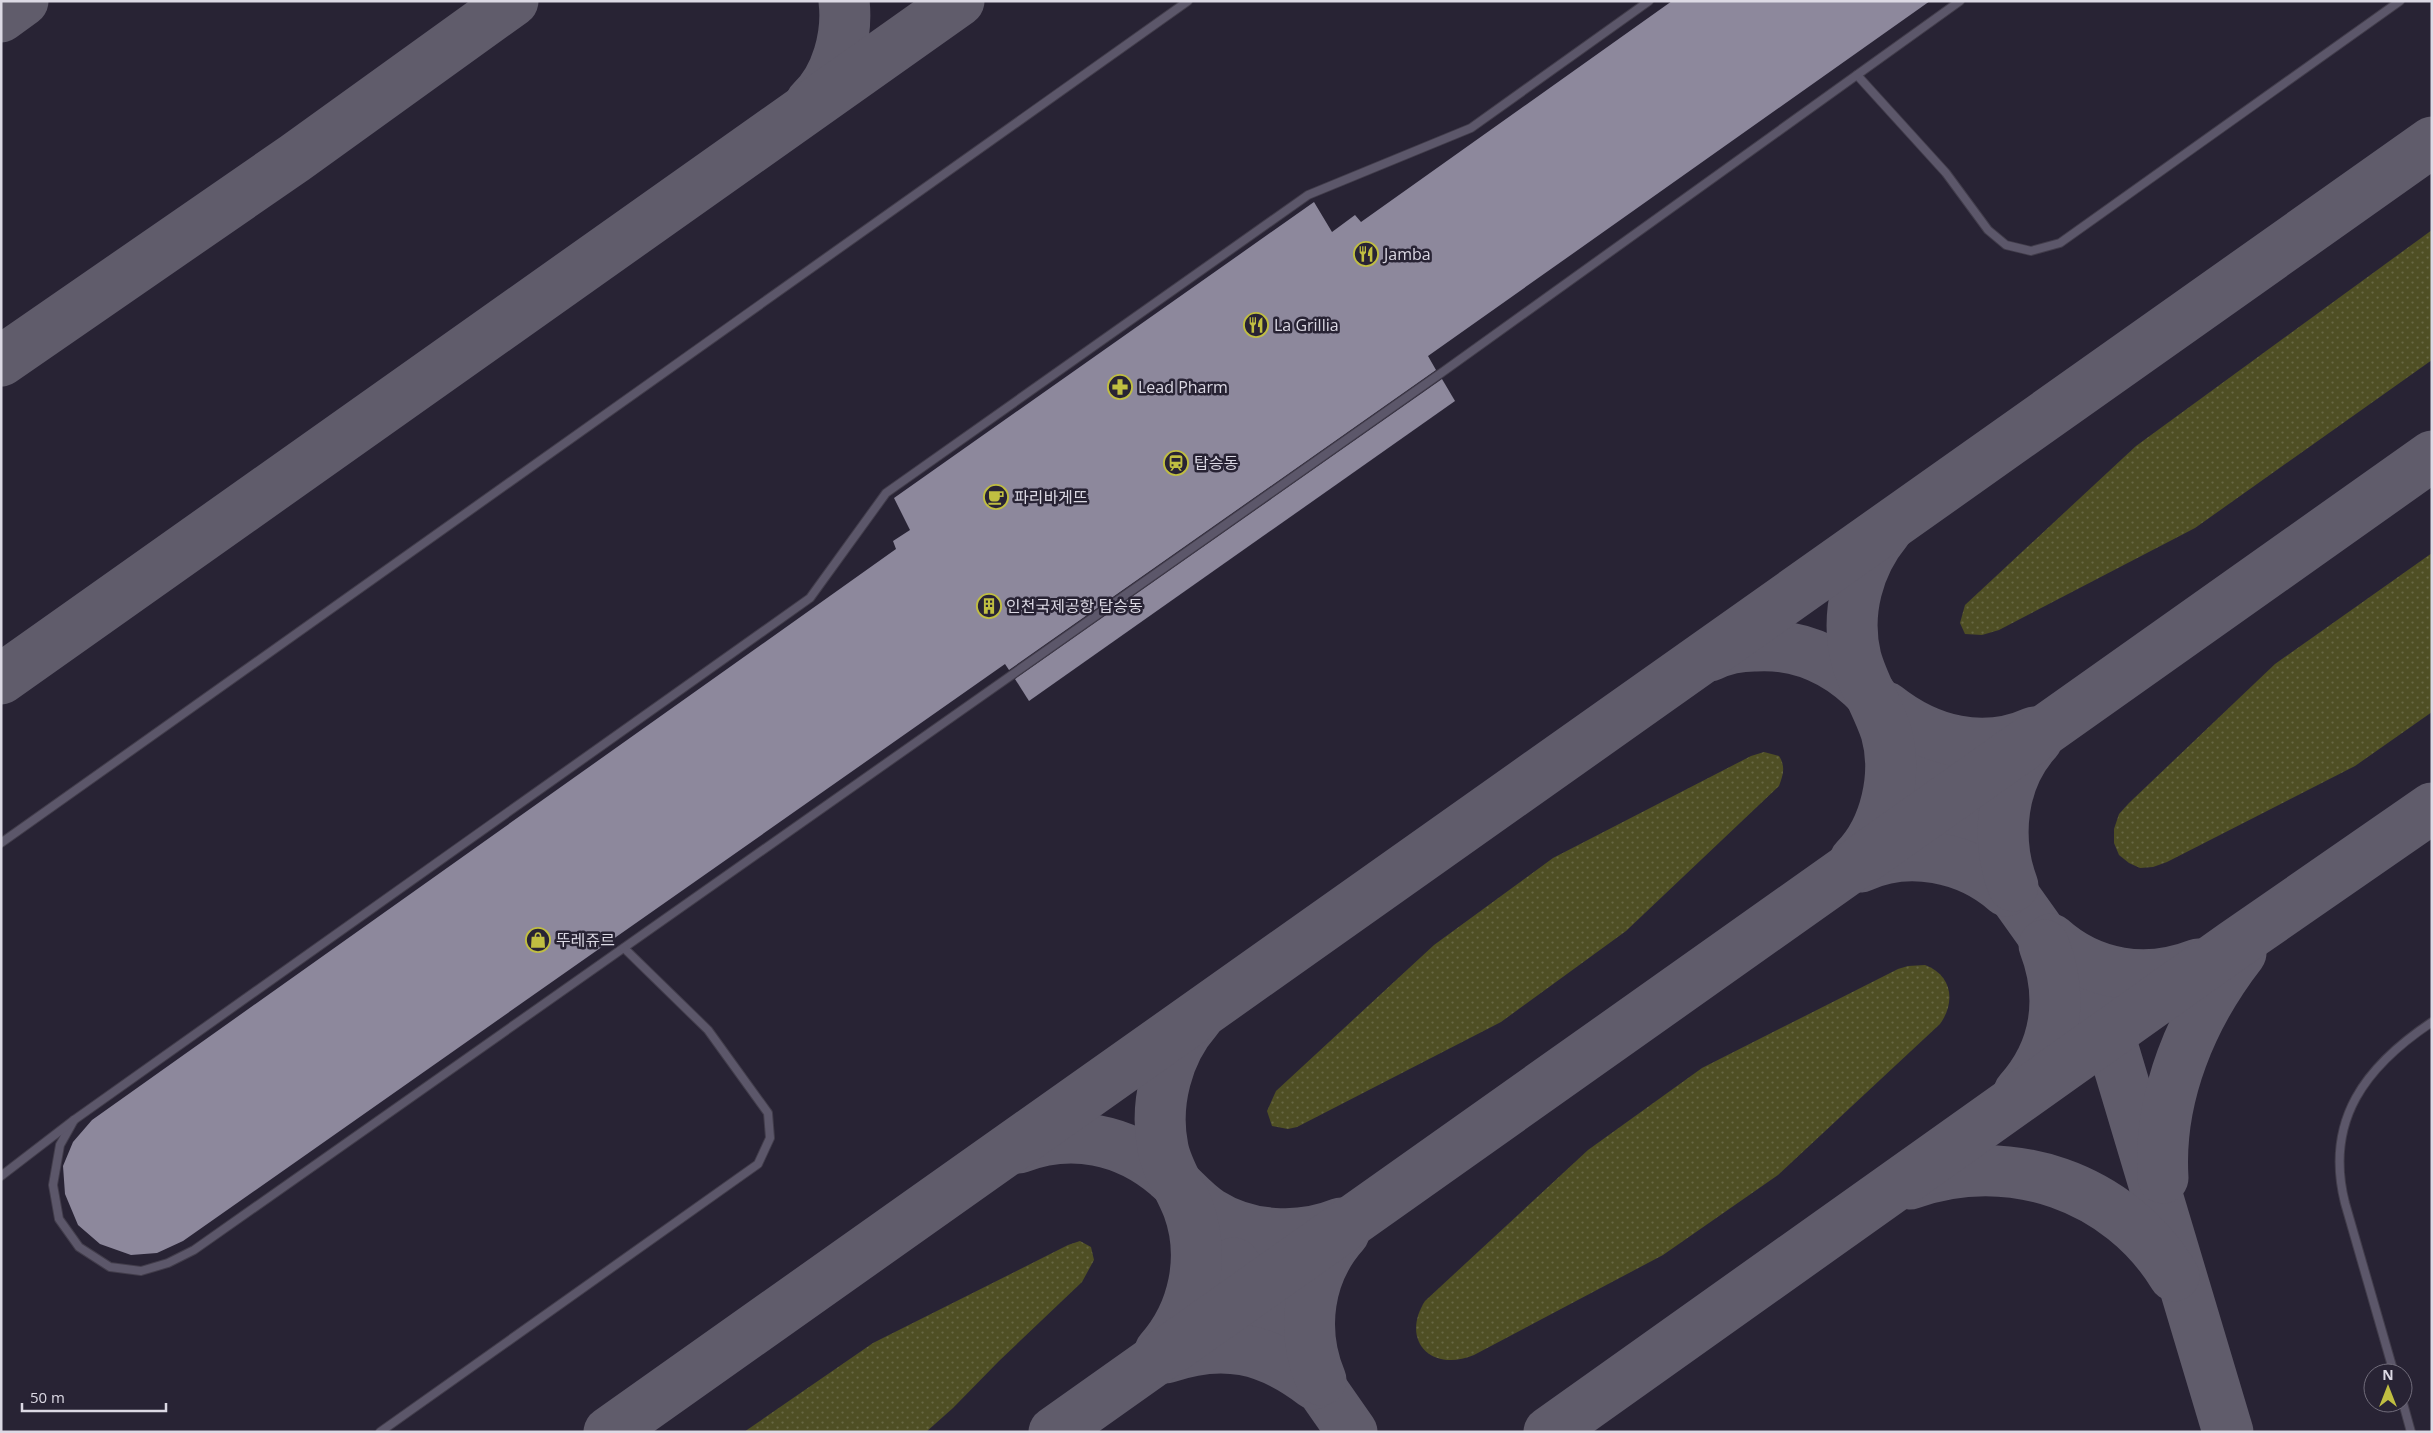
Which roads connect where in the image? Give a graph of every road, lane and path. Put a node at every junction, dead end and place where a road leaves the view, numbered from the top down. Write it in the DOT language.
graph roads {
  1 [pos="1188,1"];
  2 [pos="1650,1"];
  3 [pos="1960,1"];
  4 [pos="2400,1"];
  5 [pos="1857,75"];
  6 [pos="1,842"];
  7 [pos="624,948"];
  8 [pos="2432,1022"];
  9 [pos="74,1120"];
  10 [pos="1,1176"];
  11 [pos="2391,1363"];
  12 [pos="2406,1413"];
  13 [pos="380,1432"];
  14 [pos="2411,1432"];
  1 -- 6 [label="lane"];
  2 -- 9 [label="lane"];
  3 -- 5 [label="lane"];
  4 -- 5 [label="lane"];
  5 -- 7 [label="lane"];
  7 -- 9 [label="lane"];
  7 -- 13 [label="lane"];
  8 -- 11 [label="lane"];
  9 -- 10 [label="lane"];
  12 -- 14 [label="lane"];
}
